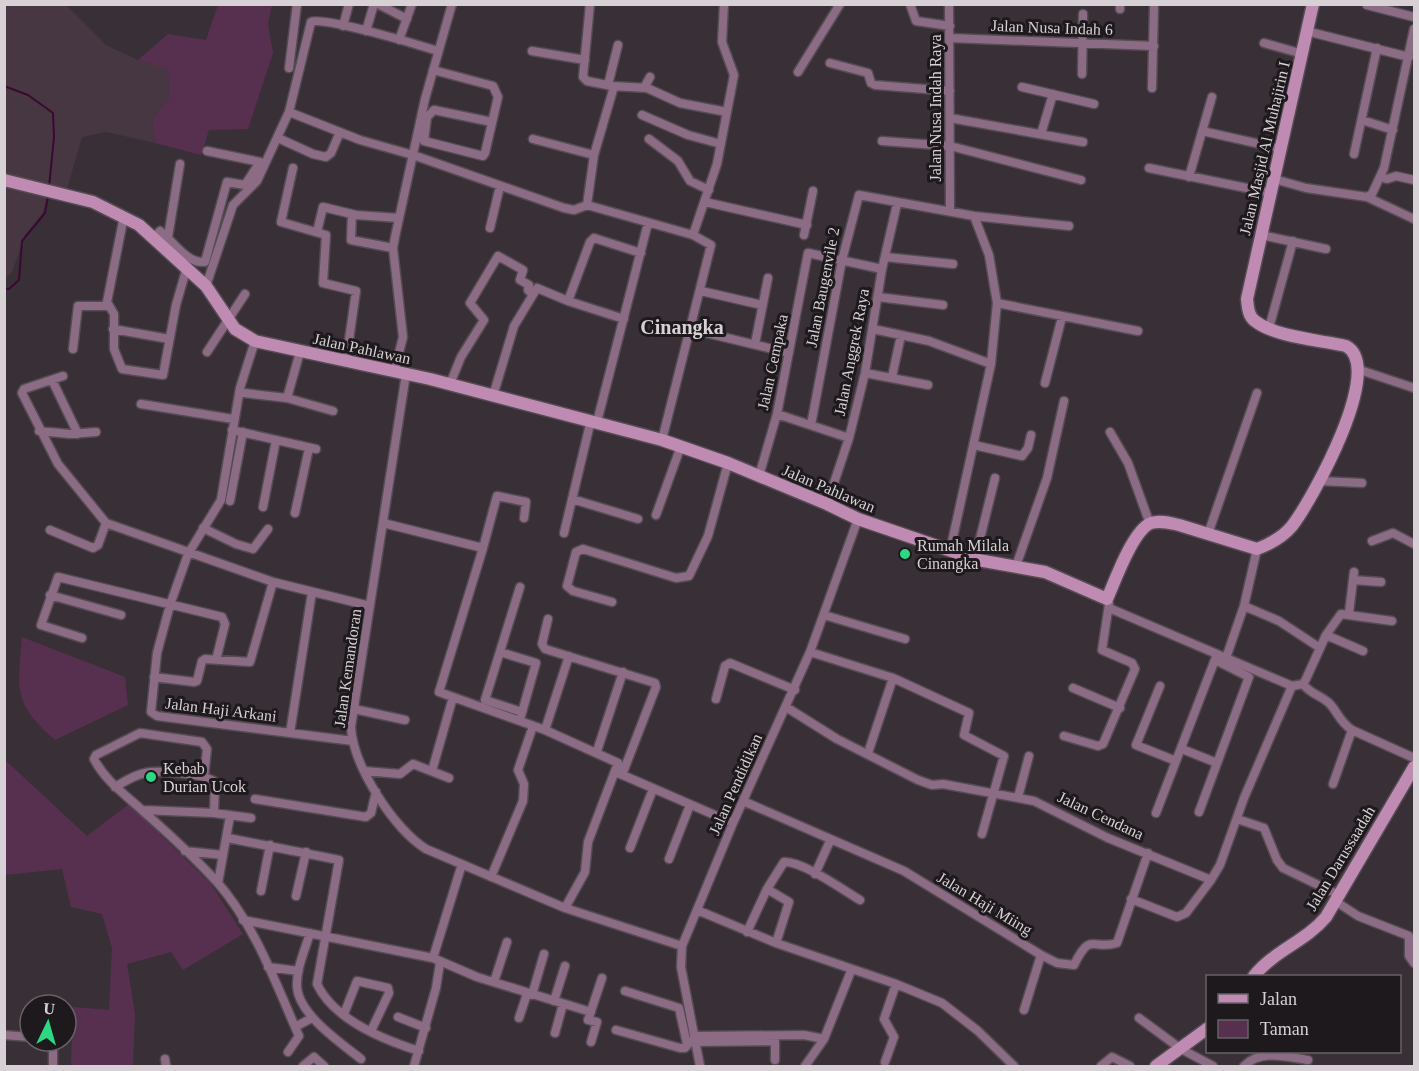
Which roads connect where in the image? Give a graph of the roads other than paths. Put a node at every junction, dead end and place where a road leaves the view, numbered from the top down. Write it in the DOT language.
graph roads {
  1 [pos="297,4"];
  2 [pos="349,4"];
  3 [pos="376,4"];
  4 [pos="412,4"];
  5 [pos="452,4"];
  6 [pos="590,4"];
  7 [pos="724,4"];
  8 [pos="840,4"];
  9 [pos="910,4"];
  10 [pos="949,4"];
  11 [pos="1313,4"];
  12 [pos="1367,5"];
  13 [pos="1154,7"];
  14 [pos="1083,14"];
  15 [pos="1414,17"];
  16 [pos="407,19"];
  17 [pos="343,26"];
  18 [pos="950,26"];
  19 [pos="1414,29"];
  20 [pos="366,31"];
  21 [pos="1306,32"];
  22 [pos="950,38"];
  23 [pos="399,40"];
  24 [pos="1083,42"];
  25 [pos="1264,43"];
  26 [pos="618,45"];
  27 [pos="1154,46"];
  28 [pos="1377,48"];
  29 [pos="438,51"];
  30 [pos="532,51"];
  31 [pos="1303,54"];
  32 [pos="1409,57"];
  33 [pos="585,60"];
  34 [pos="830,63"];
  35 [pos="294,64"];
  36 [pos="433,69"];
  37 [pos="1410,70"];
  38 [pos="798,72"];
  39 [pos="1082,74"];
  40 [pos="650,77"];
  41 [pos="610,86"];
  42 [pos="1022,87"];
  43 [pos="644,88"];
  44 [pos="1152,88"];
  45 [pos="950,92"];
  46 [pos="1053,94"];
  47 [pos="1212,97"];
  48 [pos="1094,104"];
  49 [pos="289,112"];
  50 [pos="727,112"];
  51 [pos="642,115"];
  52 [pos="950,118"];
  53 [pos="1362,120"];
  54 [pos="492,122"];
  55 [pos="1393,130"];
  56 [pos="1202,131"];
  57 [pos="340,132"];
  58 [pos="1041,134"];
  59 [pos="278,138"];
  60 [pos="533,139"];
  61 [pos="649,140"];
  62 [pos="882,141"];
  63 [pos="1083,142"];
  64 [pos="721,144"];
  65 [pos="950,146"];
  66 [pos="1282,149"];
  67 [pos="207,151"];
  68 [pos="1354,153"];
  69 [pos="413,155"];
  70 [pos="594,155"];
  71 [pos="180,164"];
  72 [pos="293,168"];
  73 [pos="1149,168"];
  74 [pos="1189,177"];
  75 [pos="1380,177"];
  76 [pos="1274,179"];
  77 [pos="4,180"];
  78 [pos="1081,180"];
  79 [pos="1414,180"];
  80 [pos="500,186"];
  81 [pos="709,190"];
  82 [pos="813,191"];
  83 [pos="1271,193"];
  84 [pos="1367,196"];
  85 [pos="705,202"];
  86 [pos="897,204"];
  87 [pos="587,205"];
  88 [pos="950,211"];
  89 [pos="352,214"];
  90 [pos="124,216"];
  91 [pos="974,216"];
  92 [pos="399,218"];
  93 [pos="1414,219"];
  94 [pos="648,223"];
  95 [pos="807,225"];
  96 [pos="1069,226"];
  97 [pos="490,228"];
  98 [pos="317,232"];
  99 [pos="693,235"];
  100 [pos="804,235"];
  101 [pos="1261,235"];
  102 [pos="154,237"];
  103 [pos="168,237"];
  104 [pos="1293,241"];
  105 [pos="393,248"];
  106 [pos="1326,249"];
  107 [pos="641,253"];
  108 [pos="885,257"];
  109 [pos="842,260"];
  110 [pos="953,264"];
  111 [pos="187,267"];
  112 [pos="882,269"];
  113 [pos="768,278"];
  114 [pos="206,286"];
  115 [pos="701,291"];
  116 [pos="244,294"];
  117 [pos="532,294"];
  118 [pos="878,297"];
  119 [pos="568,301"];
  120 [pos="997,303"];
  121 [pos="762,305"];
  122 [pos="943,305"];
  123 [pos="107,306"];
  124 [pos="1062,317"];
  125 [pos="227,318"];
  126 [pos="624,320"];
  127 [pos="1269,328"];
  128 [pos="113,329"];
  129 [pos="690,329"];
  130 [pos="873,329"];
  131 [pos="1138,331"];
  132 [pos="901,335"];
  133 [pos="169,339"];
  134 [pos="255,341"];
  135 [pos="755,344"];
  136 [pos="74,348"];
  137 [pos="207,352"];
  138 [pos="300,352"];
  139 [pos="789,353"];
  140 [pos="346,361"];
  141 [pos="991,364"];
  142 [pos="1360,370"];
  143 [pos="400,373"];
  144 [pos="865,373"];
  145 [pos="63,376"];
  146 [pos="892,377"];
  147 [pos="52,380"];
  148 [pos="1045,382"];
  149 [pos="450,384"];
  150 [pos="928,385"];
  151 [pos="1414,388"];
  152 [pos="244,393"];
  153 [pos="1257,393"];
  154 [pos="493,396"];
  155 [pos="287,398"];
  156 [pos="1064,401"];
  157 [pos="141,404"];
  158 [pos="333,411"];
  159 [pos="777,414"];
  160 [pos="233,419"];
  161 [pos="594,421"];
  162 [pos="811,425"];
  163 [pos="232,430"];
  164 [pos="39,431"];
  165 [pos="96,432"];
  166 [pos="243,432"];
  167 [pos="1110,432"];
  168 [pos="78,434"];
  169 [pos="1031,435"];
  170 [pos="849,438"];
  171 [pos="276,440"];
  172 [pos="662,440"];
  173 [pos="974,446"];
  174 [pos="681,447"];
  175 [pos="728,463"];
  176 [pos="759,476"];
  177 [pos="995,478"];
  178 [pos="1321,481"];
  179 [pos="1362,483"];
  180 [pos="572,499"];
  181 [pos="230,501"];
  182 [pos="827,504"];
  183 [pos="262,507"];
  184 [pos="295,513"];
  185 [pos="656,515"];
  186 [pos="524,518"];
  187 [pos="638,519"];
  188 [pos="858,519"];
  189 [pos="106,523"];
  190 [pos="383,523"];
  191 [pos="1150,524"];
  192 [pos="204,528"];
  193 [pos="268,529"];
  194 [pos="50,530"];
  195 [pos="564,533"];
  196 [pos="1208,534"];
  197 [pos="1371,541"];
  198 [pos="1414,544"];
  199 [pos="483,548"];
  200 [pos="1257,549"];
  201 [pos="950,551"];
  202 [pos="188,554"];
  203 [pos="975,559"];
  204 [pos="1016,566"];
  205 [pos="273,582"];
  206 [pos="1381,582"];
  207 [pos="520,587"];
  208 [pos="312,592"];
  209 [pos="50,595"];
  210 [pos="612,602"];
  211 [pos="1108,604"];
  212 [pos="170,605"];
  213 [pos="370,606"];
  214 [pos="1244,606"];
  215 [pos="1349,613"];
  216 [pos="121,615"];
  217 [pos="825,615"];
  218 [pos="548,619"];
  219 [pos="1392,621"];
  220 [pos="1326,635"];
  221 [pos="82,638"];
  222 [pos="905,639"];
  223 [pos="1320,648"];
  224 [pos="1363,651"];
  225 [pos="500,652"];
  226 [pos="810,652"];
  227 [pos="569,656"];
  228 [pos="1219,657"];
  229 [pos="216,660"];
  230 [pos="622,672"];
  231 [pos="154,677"];
  232 [pos="893,678"];
  233 [pos="1303,684"];
  234 [pos="1160,686"];
  235 [pos="1292,686"];
  236 [pos="1073,688"];
  237 [pos="795,690"];
  238 [pos="453,697"];
  239 [pos="716,699"];
  240 [pos="786,707"];
  241 [pos="1120,708"];
  242 [pos="354,709"];
  243 [pos="521,717"];
  244 [pos="405,720"];
  245 [pos="533,726"];
  246 [pos="1352,729"];
  247 [pos="545,730"];
  248 [pos="290,733"];
  249 [pos="1064,736"];
  250 [pos="353,741"];
  251 [pos="1182,749"];
  252 [pos="597,751"];
  253 [pos="868,753"];
  254 [pos="1029,756"];
  255 [pos="1414,758"];
  256 [pos="1176,761"];
  257 [pos="1217,763"];
  258 [pos="1414,767"];
  259 [pos="365,771"];
  260 [pos="432,771"];
  261 [pos="619,773"];
  262 [pos="204,777"];
  263 [pos="449,778"];
  264 [pos="1333,784"];
  265 [pos="115,787"];
  266 [pos="653,789"];
  267 [pos="376,792"];
  268 [pos="996,794"];
  269 [pos="1018,797"];
  270 [pos="255,799"];
  271 [pos="743,801"];
  272 [pos="690,805"];
  273 [pos="143,810"];
  274 [pos="1199,812"];
  275 [pos="214,813"];
  276 [pos="1156,813"];
  277 [pos="230,816"];
  278 [pos="251,819"];
  279 [pos="1237,819"];
  280 [pos="733,823"];
  281 [pos="982,834"];
  282 [pos="228,838"];
  283 [pos="830,841"];
  284 [pos="270,846"];
  285 [pos="630,848"];
  286 [pos="185,851"];
  287 [pos="306,852"];
  288 [pos="1148,853"];
  289 [pos="223,855"];
  290 [pos="669,859"];
  291 [pos="462,864"];
  292 [pos="815,874"];
  293 [pos="491,877"];
  294 [pos="1211,880"];
  295 [pos="218,883"];
  296 [pos="767,888"];
  297 [pos="261,891"];
  298 [pos="296,896"];
  299 [pos="1337,898"];
  300 [pos="1131,899"];
  301 [pos="860,900"];
  302 [pos="565,908"];
  303 [pos="697,910"];
  304 [pos="243,920"];
  305 [pos="747,932"];
  306 [pos="310,933"];
  307 [pos="326,938"];
  308 [pos="507,942"];
  309 [pos="776,943"];
  310 [pos="682,946"];
  311 [pos="544,954"];
  312 [pos="1041,955"];
  313 [pos="437,960"];
  314 [pos="1414,963"];
  315 [pos="565,966"];
  316 [pos="268,967"];
  317 [pos="298,971"];
  318 [pos="851,971"];
  319 [pos="1255,975"];
  320 [pos="602,978"];
  321 [pos="494,982"];
  322 [pos="896,984"];
  323 [pos="625,991"];
  324 [pos="530,994"];
  325 [pos="559,1002"];
  326 [pos="1024,1010"];
  327 [pos="591,1012"];
  328 [pos="344,1014"];
  329 [pos="398,1017"];
  330 [pos="312,1018"];
  331 [pos="519,1018"];
  332 [pos="1139,1018"];
  333 [pos="295,1027"];
  334 [pos="426,1028"];
  335 [pos="616,1030"];
  336 [pos="1206,1030"];
  337 [pos="371,1032"];
  338 [pos="555,1033"];
  339 [pos="824,1039"];
  340 [pos="693,1040"];
  341 [pos="591,1042"];
  342 [pos="1181,1049"];
  343 [pos="419,1051"];
  344 [pos="288,1052"];
  345 [pos="361,1059"];
  346 [pos="775,1060"];
  347 [pos="1308,1060"];
  348 [pos="885,1062"];
  349 [pos="303,1066"];
  350 [pos="324,1066"];
  351 [pos="414,1066"];
  352 [pos="700,1066"];
  353 [pos="806,1066"];
  354 [pos="1014,1066"];
  355 [pos="1101,1066"];
  356 [pos="1130,1066"];
  357 [pos="1156,1066"];
  358 [pos="1214,1066"];
  359 [pos="1244,1066"];
  1 -- 35 [label="street"];
  2 -- 17 [label="street"];
  3 -- 16 [label="street"];
  3 -- 20 [label="street"];
  4 -- 16 [label="street"];
  5 -- 29 [label="street, Jalan Kemandoran"];
  6 -- 33 [label="street"];
  7 -- 50 [label="street"];
  8 -- 38 [label="street"];
  9 -- 18 [label="street"];
  10 -- 18 [label="street, Jalan Nusa Indah Raya"];
  11 -- 21 [label="street, Jalan Masjid Al Muhajirin I"];
  12 -- 15 [label="street"];
  13 -- 27 [label="street"];
  14 -- 24 [label="street"];
  16 -- 23 [label="street"];
  17 -- 20 [label="street"];
  17 -- 35 [label="street"];
  18 -- 22 [label="street, Jalan Nusa Indah Raya"];
  19 -- 32 [label="street"];
  20 -- 23 [label="street"];
  21 -- 28 [label="street"];
  21 -- 31 [label="street, Jalan Masjid Al Muhajirin I"];
  22 -- 24 [label="street, Jalan Nusa Indah 6"];
  22 -- 45 [label="street, Jalan Nusa Indah Raya"];
  23 -- 29 [label="street"];
  24 -- 27 [label="street, Jalan Nusa Indah 6"];
  24 -- 39 [label="street"];
  25 -- 31 [label="street"];
  26 -- 41 [label="street"];
  27 -- 44 [label="street"];
  28 -- 32 [label="street"];
  28 -- 53 [label="street"];
  29 -- 36 [label="street, Jalan Kemandoran"];
  30 -- 33 [label="street"];
  31 -- 66 [label="street, Jalan Masjid Al Muhajirin I"];
  32 -- 37 [label="street"];
  33 -- 41 [label="street"];
  34 -- 45 [label="street"];
  35 -- 49 [label="street"];
  36 -- 54 [label="street"];
  36 -- 69 [label="street, Jalan Kemandoran"];
  37 -- 55 [label="street"];
  40 -- 43 [label="street"];
  41 -- 43 [label="street"];
  41 -- 70 [label="street"];
  42 -- 46 [label="street"];
  43 -- 50 [label="street"];
  45 -- 52 [label="street, Jalan Nusa Indah Raya"];
  46 -- 48 [label="street"];
  46 -- 58 [label="street"];
  47 -- 56 [label="street"];
  49 -- 57 [label="street"];
  49 -- 59 [label="street"];
  50 -- 64 [label="street"];
  51 -- 64 [label="street"];
  52 -- 58 [label="street"];
  52 -- 65 [label="street, Jalan Nusa Indah Raya"];
  53 -- 55 [label="street"];
  53 -- 68 [label="street"];
  54 -- 54 [label="street"];
  55 -- 75 [label="street"];
  56 -- 66 [label="street"];
  56 -- 74 [label="street"];
  57 -- 59 [label="street"];
  57 -- 69 [label="street"];
  58 -- 63 [label="street"];
  59 -- 114 [label="street"];
  60 -- 70 [label="street"];
  61 -- 81 [label="street"];
  62 -- 65 [label="street"];
  64 -- 81 [label="street"];
  65 -- 78 [label="street"];
  65 -- 88 [label="street, Jalan Nusa Indah Raya"];
  66 -- 76 [label="street, Jalan Masjid Al Muhajirin I"];
  67 -- 103 [label="street"];
  69 -- 80 [label="street"];
  69 -- 92 [label="street, Jalan Kemandoran"];
  70 -- 87 [label="street"];
  71 -- 103 [label="street"];
  72 -- 98 [label="street"];
  73 -- 74 [label="street"];
  74 -- 83 [label="street"];
  75 -- 79 [label="street"];
  75 -- 84 [label="street"];
  76 -- 83 [label="street, Jalan Masjid Al Muhajirin I"];
  76 -- 84 [label="street"];
  77 -- 90 [label="street, Jalan Pahlawan"];
  80 -- 87 [label="street"];
  80 -- 97 [label="street"];
  81 -- 85 [label="street"];
  82 -- 95 [label="street"];
  83 -- 101 [label="street, Jalan Masjid Al Muhajirin I"];
  84 -- 93 [label="street"];
  85 -- 95 [label="street"];
  85 -- 99 [label="street"];
  86 -- 88 [label="street"];
  86 -- 108 [label="street, Jalan Anggrek Raya"];
  86 -- 109 [label="street, Jalan Baugenvile 2"];
  87 -- 94 [label="street"];
  88 -- 91 [label="street"];
  89 -- 92 [label="street"];
  89 -- 98 [label="street"];
  89 -- 105 [label="street"];
  90 -- 102 [label="street, Jalan Pahlawan"];
  90 -- 123 [label="street"];
  91 -- 96 [label="street"];
  91 -- 120 [label="street"];
  92 -- 105 [label="street, Jalan Kemandoran"];
  94 -- 99 [label="street"];
  94 -- 107 [label="street"];
  95 -- 100 [label="street"];
  98 -- 140 [label="street"];
  99 -- 115 [label="street"];
  101 -- 104 [label="street"];
  101 -- 127 [label="street, Jalan Masjid Al Muhajirin I"];
  102 -- 103 [label="street"];
  102 -- 111 [label="street, Jalan Pahlawan"];
  104 -- 106 [label="street"];
  104 -- 127 [label="street"];
  105 -- 143 [label="street, Jalan Kemandoran"];
  107 -- 119 [label="street"];
  107 -- 126 [label="street"];
  108 -- 110 [label="street"];
  108 -- 112 [label="street, Jalan Anggrek Raya"];
  109 -- 112 [label="street"];
  109 -- 139 [label="street, Jalan Cempaka"];
  109 -- 162 [label="street, Jalan Baugenvile 2"];
  111 -- 114 [label="street, Jalan Pahlawan"];
  111 -- 133 [label="street"];
  112 -- 118 [label="street, Jalan Anggrek Raya"];
  113 -- 121 [label="street"];
  114 -- 125 [label="street, Jalan Pahlawan"];
  115 -- 121 [label="street"];
  115 -- 129 [label="street"];
  116 -- 125 [label="street"];
  117 -- 119 [label="street"];
  117 -- 149 [label="street"];
  117 -- 154 [label="street"];
  118 -- 122 [label="street"];
  118 -- 130 [label="street, Jalan Anggrek Raya"];
  119 -- 126 [label="street"];
  120 -- 124 [label="street"];
  120 -- 141 [label="street"];
  121 -- 135 [label="street"];
  123 -- 128 [label="street"];
  123 -- 136 [label="street"];
  124 -- 131 [label="street"];
  124 -- 148 [label="street"];
  125 -- 134 [label="street, Jalan Pahlawan"];
  125 -- 137 [label="street"];
  126 -- 161 [label="street"];
  127 -- 142 [label="street"];
  128 -- 133 [label="street"];
  128 -- 133 [label="street"];
  129 -- 135 [label="street"];
  129 -- 172 [label="street"];
  130 -- 132 [label="street"];
  130 -- 144 [label="street, Jalan Anggrek Raya"];
  132 -- 141 [label="street"];
  132 -- 146 [label="street"];
  134 -- 138 [label="street, Jalan Pahlawan"];
  134 -- 160 [label="street, Jalan Haji Arkani"];
  135 -- 139 [label="street"];
  138 -- 140 [label="street, Jalan Pahlawan"];
  138 -- 155 [label="street"];
  139 -- 159 [label="street, Jalan Cempaka"];
  140 -- 143 [label="street, Jalan Pahlawan"];
  141 -- 173 [label="street"];
  142 -- 151 [label="street"];
  142 -- 178 [label="street"];
  143 -- 149 [label="street, Jalan Pahlawan"];
  143 -- 190 [label="street, Jalan Kemandoran"];
  144 -- 146 [label="street"];
  144 -- 170 [label="street, Jalan Anggrek Raya"];
  145 -- 147 [label="street"];
  146 -- 150 [label="street"];
  147 -- 164 [label="street"];
  147 -- 168 [label="street"];
  149 -- 154 [label="street, Jalan Pahlawan"];
  152 -- 155 [label="street"];
  153 -- 196 [label="street"];
  154 -- 161 [label="street, Jalan Pahlawan"];
  155 -- 158 [label="street"];
  156 -- 204 [label="street"];
  157 -- 160 [label="street"];
  159 -- 162 [label="street"];
  159 -- 176 [label="street, Jalan Cempaka"];
  160 -- 163 [label="street, Jalan Haji Arkani"];
  161 -- 172 [label="street, Jalan Pahlawan"];
  161 -- 180 [label="street"];
  162 -- 170 [label="street"];
  163 -- 166 [label="street"];
  163 -- 192 [label="street, Jalan Haji Arkani"];
  164 -- 168 [label="street"];
  164 -- 189 [label="street"];
  165 -- 168 [label="street"];
  166 -- 171 [label="street"];
  166 -- 181 [label="street"];
  167 -- 191 [label="street"];
  169 -- 173 [label="street"];
  170 -- 182 [label="street, Jalan Anggrek Raya"];
  171 -- 183 [label="street"];
  171 -- 184 [label="street"];
  172 -- 174 [label="street, Jalan Pahlawan"];
  173 -- 201 [label="street"];
  174 -- 175 [label="street, Jalan Pahlawan"];
  174 -- 185 [label="street"];
  175 -- 176 [label="street, Jalan Pahlawan"];
  175 -- 210 [label="street"];
  176 -- 182 [label="street, Jalan Pahlawan"];
  177 -- 203 [label="street"];
  178 -- 179 [label="street"];
  178 -- 200 [label="street"];
  180 -- 187 [label="street"];
  180 -- 195 [label="street"];
  182 -- 188 [label="street, Jalan Pahlawan"];
  186 -- 199 [label="street"];
  188 -- 201 [label="street, Jalan Pahlawan"];
  188 -- 217 [label="street, Jalan Pendidikan"];
  189 -- 194 [label="street"];
  189 -- 202 [label="street"];
  190 -- 199 [label="street"];
  190 -- 213 [label="street, Jalan Kemandoran"];
  191 -- 196 [label="street"];
  191 -- 211 [label="street"];
  192 -- 193 [label="street"];
  192 -- 202 [label="street, Jalan Haji Arkani"];
  196 -- 200 [label="street"];
  197 -- 198 [label="street"];
  199 -- 238 [label="street"];
  200 -- 214 [label="street"];
  201 -- 203 [label="street, Jalan Pahlawan"];
  202 -- 205 [label="street"];
  202 -- 212 [label="street, Jalan Haji Arkani"];
  203 -- 204 [label="street, Jalan Pahlawan"];
  204 -- 211 [label="street, Jalan Pahlawan"];
  205 -- 208 [label="street"];
  205 -- 229 [label="street"];
  206 -- 215 [label="street"];
  207 -- 225 [label="street"];
  208 -- 213 [label="street"];
  208 -- 248 [label="street"];
  209 -- 212 [label="street"];
  209 -- 216 [label="street"];
  209 -- 221 [label="street"];
  211 -- 228 [label="street"];
  211 -- 241 [label="street"];
  212 -- 229 [label="street"];
  212 -- 231 [label="street, Jalan Haji Arkani"];
  213 -- 242 [label="street, Jalan Kemandoran"];
  214 -- 223 [label="street"];
  214 -- 228 [label="street"];
  215 -- 219 [label="street"];
  215 -- 220 [label="street"];
  217 -- 222 [label="street"];
  217 -- 226 [label="street, Jalan Pendidikan"];
  218 -- 227 [label="street"];
  220 -- 223 [label="street"];
  220 -- 224 [label="street"];
  223 -- 233 [label="street"];
  225 -- 243 [label="street"];
  225 -- 243 [label="street"];
  226 -- 232 [label="street"];
  226 -- 237 [label="street, Jalan Pendidikan"];
  227 -- 230 [label="street"];
  227 -- 247 [label="street"];
  228 -- 235 [label="street"];
  228 -- 251 [label="street"];
  228 -- 257 [label="street"];
  229 -- 231 [label="street"];
  230 -- 252 [label="street"];
  230 -- 261 [label="street"];
  231 -- 248 [label="street, Jalan Haji Arkani"];
  232 -- 253 [label="street"];
  232 -- 268 [label="street"];
  233 -- 235 [label="street"];
  233 -- 246 [label="street"];
  234 -- 256 [label="street"];
  235 -- 279 [label="street"];
  236 -- 241 [label="street"];
  237 -- 239 [label="street"];
  237 -- 240 [label="street, Jalan Pendidikan"];
  238 -- 243 [label="street"];
  238 -- 260 [label="street"];
  240 -- 253 [label="street, Jalan Cendana"];
  240 -- 271 [label="street, Jalan Pendidikan"];
  241 -- 249 [label="street"];
  242 -- 244 [label="street"];
  242 -- 250 [label="street, Jalan Kemandoran"];
  243 -- 245 [label="street"];
  245 -- 247 [label="street"];
  245 -- 293 [label="street"];
  246 -- 255 [label="street"];
  246 -- 264 [label="street"];
  247 -- 252 [label="street"];
  248 -- 250 [label="street, Jalan Haji Arkani"];
  250 -- 259 [label="street, Jalan Kemandoran"];
  251 -- 256 [label="street"];
  251 -- 257 [label="street"];
  252 -- 261 [label="street"];
  253 -- 268 [label="street, Jalan Cendana"];
  254 -- 269 [label="street"];
  256 -- 276 [label="street"];
  257 -- 274 [label="street"];
  258 -- 299 [label="street, Jalan Darussaadah"];
  259 -- 260 [label="street"];
  259 -- 267 [label="street, Jalan Kemandoran"];
  260 -- 263 [label="street"];
  261 -- 266 [label="street"];
  261 -- 302 [label="street"];
  262 -- 265 [label="street"];
  262 -- 265 [label="street"];
  262 -- 275 [label="street"];
  265 -- 273 [label="street"];
  266 -- 272 [label="street"];
  266 -- 285 [label="street"];
  267 -- 270 [label="street"];
  267 -- 291 [label="street, Jalan Kemandoran"];
  268 -- 269 [label="street, Jalan Cendana"];
  268 -- 281 [label="street"];
  269 -- 288 [label="street, Jalan Cendana"];
  271 -- 280 [label="street, Jalan Pendidikan"];
  271 -- 283 [label="street, Jalan Haji Miing"];
  272 -- 280 [label="street"];
  272 -- 290 [label="street"];
  273 -- 275 [label="street"];
  273 -- 286 [label="street"];
  275 -- 277 [label="street"];
  277 -- 278 [label="street"];
  277 -- 282 [label="street"];
  279 -- 294 [label="street"];
  279 -- 299 [label="street"];
  280 -- 303 [label="street, Jalan Pendidikan"];
  282 -- 284 [label="street"];
  282 -- 289 [label="street"];
  283 -- 292 [label="street"];
  283 -- 312 [label="street, Jalan Haji Miing"];
  284 -- 287 [label="street"];
  284 -- 297 [label="street"];
  286 -- 289 [label="street"];
  286 -- 295 [label="street"];
  287 -- 298 [label="street"];
  287 -- 307 [label="street"];
  288 -- 294 [label="street, Jalan Cendana"];
  288 -- 300 [label="street, Jalan Haji Miing"];
  289 -- 295 [label="street"];
  291 -- 293 [label="street, Jalan Kemandoran"];
  291 -- 313 [label="street"];
  292 -- 296 [label="street"];
  292 -- 301 [label="street"];
  293 -- 302 [label="street, Jalan Kemandoran"];
  294 -- 300 [label="street"];
  295 -- 304 [label="street"];
  296 -- 305 [label="street"];
  296 -- 309 [label="street"];
  299 -- 314 [label="street"];
  299 -- 319 [label="street, Jalan Darussaadah"];
  300 -- 312 [label="street, Jalan Haji Miing"];
  302 -- 310 [label="street, Jalan Kemandoran"];
  303 -- 305 [label="street"];
  303 -- 310 [label="street, Jalan Pendidikan"];
  304 -- 306 [label="street"];
  304 -- 316 [label="street"];
  305 -- 309 [label="street"];
  306 -- 307 [label="street"];
  306 -- 317 [label="street"];
  307 -- 313 [label="street"];
  307 -- 328 [label="street"];
  308 -- 321 [label="street"];
  309 -- 318 [label="street"];
  310 -- 340 [label="street, Jalan Pendidikan"];
  311 -- 324 [label="street"];
  312 -- 326 [label="street"];
  313 -- 321 [label="street"];
  313 -- 334 [label="street"];
  315 -- 325 [label="street"];
  316 -- 317 [label="street"];
  316 -- 333 [label="street"];
  317 -- 330 [label="street"];
  318 -- 322 [label="street"];
  318 -- 339 [label="street"];
  320 -- 327 [label="street"];
  321 -- 324 [label="street"];
  322 -- 348 [label="street"];
  322 -- 354 [label="street"];
  323 -- 340 [label="street"];
  324 -- 325 [label="street"];
  324 -- 331 [label="street"];
  325 -- 327 [label="street"];
  325 -- 338 [label="street"];
  327 -- 341 [label="street"];
  328 -- 337 [label="street"];
  328 -- 337 [label="street"];
  329 -- 334 [label="street"];
  330 -- 333 [label="street"];
  330 -- 345 [label="street"];
  332 -- 342 [label="street"];
  333 -- 344 [label="street"];
  334 -- 343 [label="street"];
  335 -- 340 [label="street"];
  336 -- 342 [label="street"];
  337 -- 343 [label="street"];
  339 -- 340 [label="street"];
  339 -- 353 [label="street"];
  340 -- 346 [label="street"];
  340 -- 352 [label="street, Jalan Pendidikan"];
  342 -- 357 [label="street"];
  342 -- 358 [label="street"];
  343 -- 351 [label="street"];
  347 -- 359 [label="street"];
  349 -- 350 [label="street"];
  355 -- 356 [label="street"];
}
